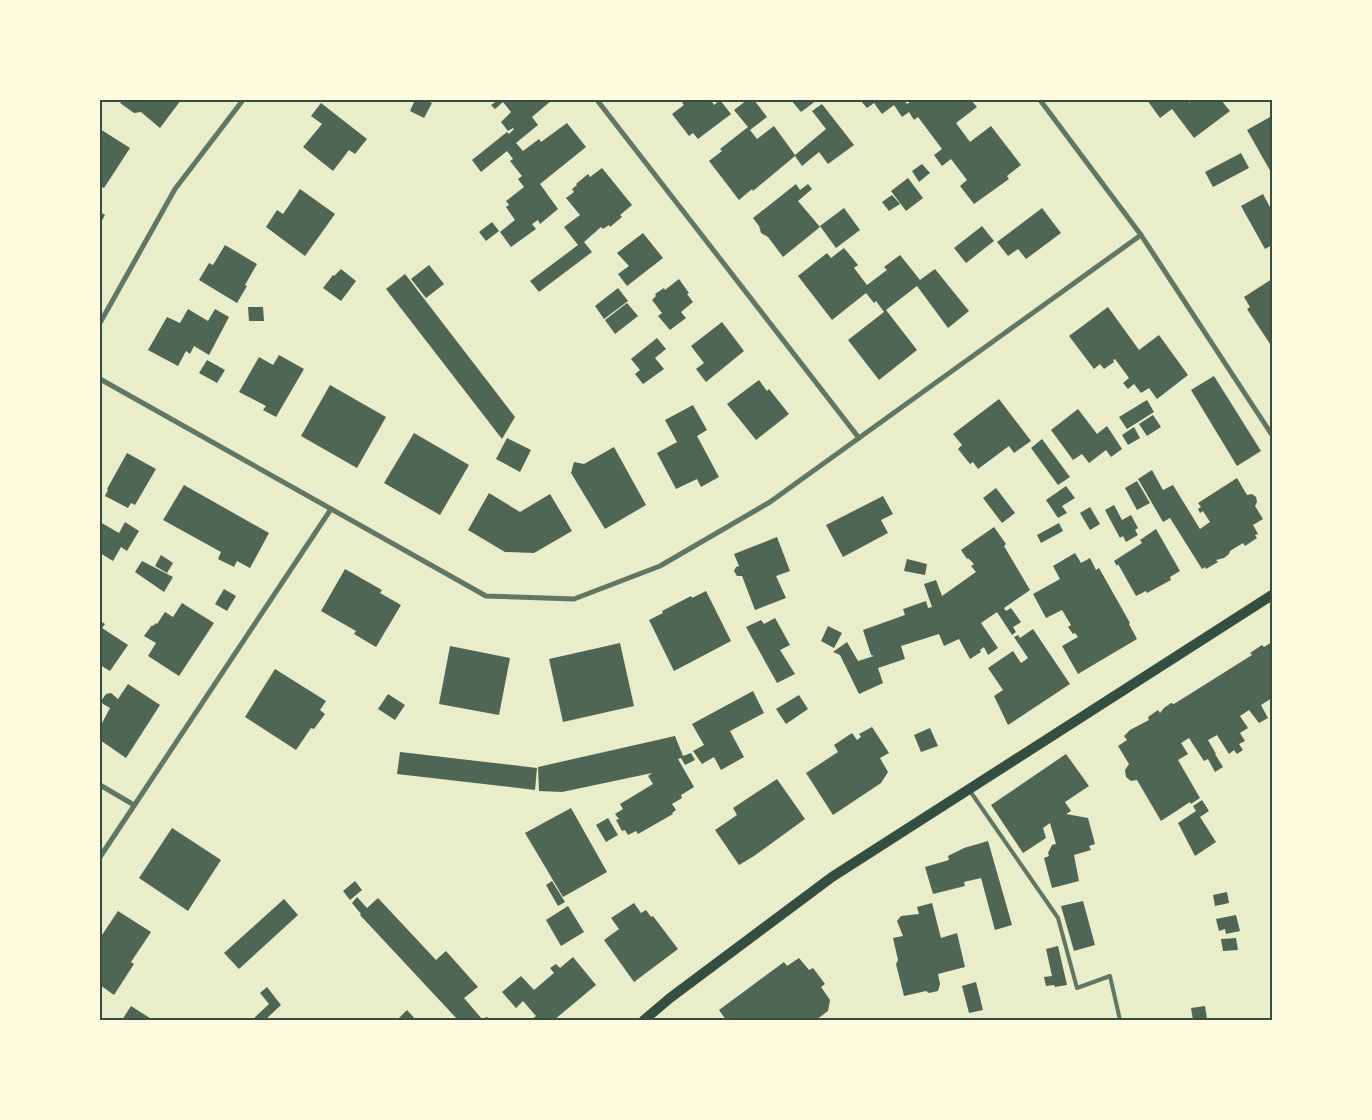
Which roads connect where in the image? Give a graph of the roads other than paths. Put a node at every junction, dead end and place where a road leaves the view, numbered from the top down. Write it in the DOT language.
graph roads {
  1 [pos="243,100"];
  2 [pos="597,100"];
  3 [pos="1040,100"];
  4 [pos="1141,235"];
  5 [pos="100,323"];
  6 [pos="100,379"];
  7 [pos="1272,435"];
  8 [pos="858,438"];
  9 [pos="331,508"];
  10 [pos="1272,595"];
  11 [pos="100,785"];
  12 [pos="969,789"];
  13 [pos="134,805"];
  14 [pos="100,857"];
  15 [pos="644,1020"];
  16 [pos="1120,1020"];
  1 -- 5 [label="street"];
  2 -- 8 [label="street"];
  3 -- 4 [label="street"];
  4 -- 7 [label="street"];
  4 -- 8 [label="street"];
  6 -- 9 [label="street"];
  8 -- 9 [label="street"];
  9 -- 13 [label="street"];
  10 -- 12 [label="main road"];
  11 -- 13 [label="street"];
  12 -- 15 [label="main road"];
  12 -- 16 [label="lane"];
  13 -- 14 [label="street"];
}
